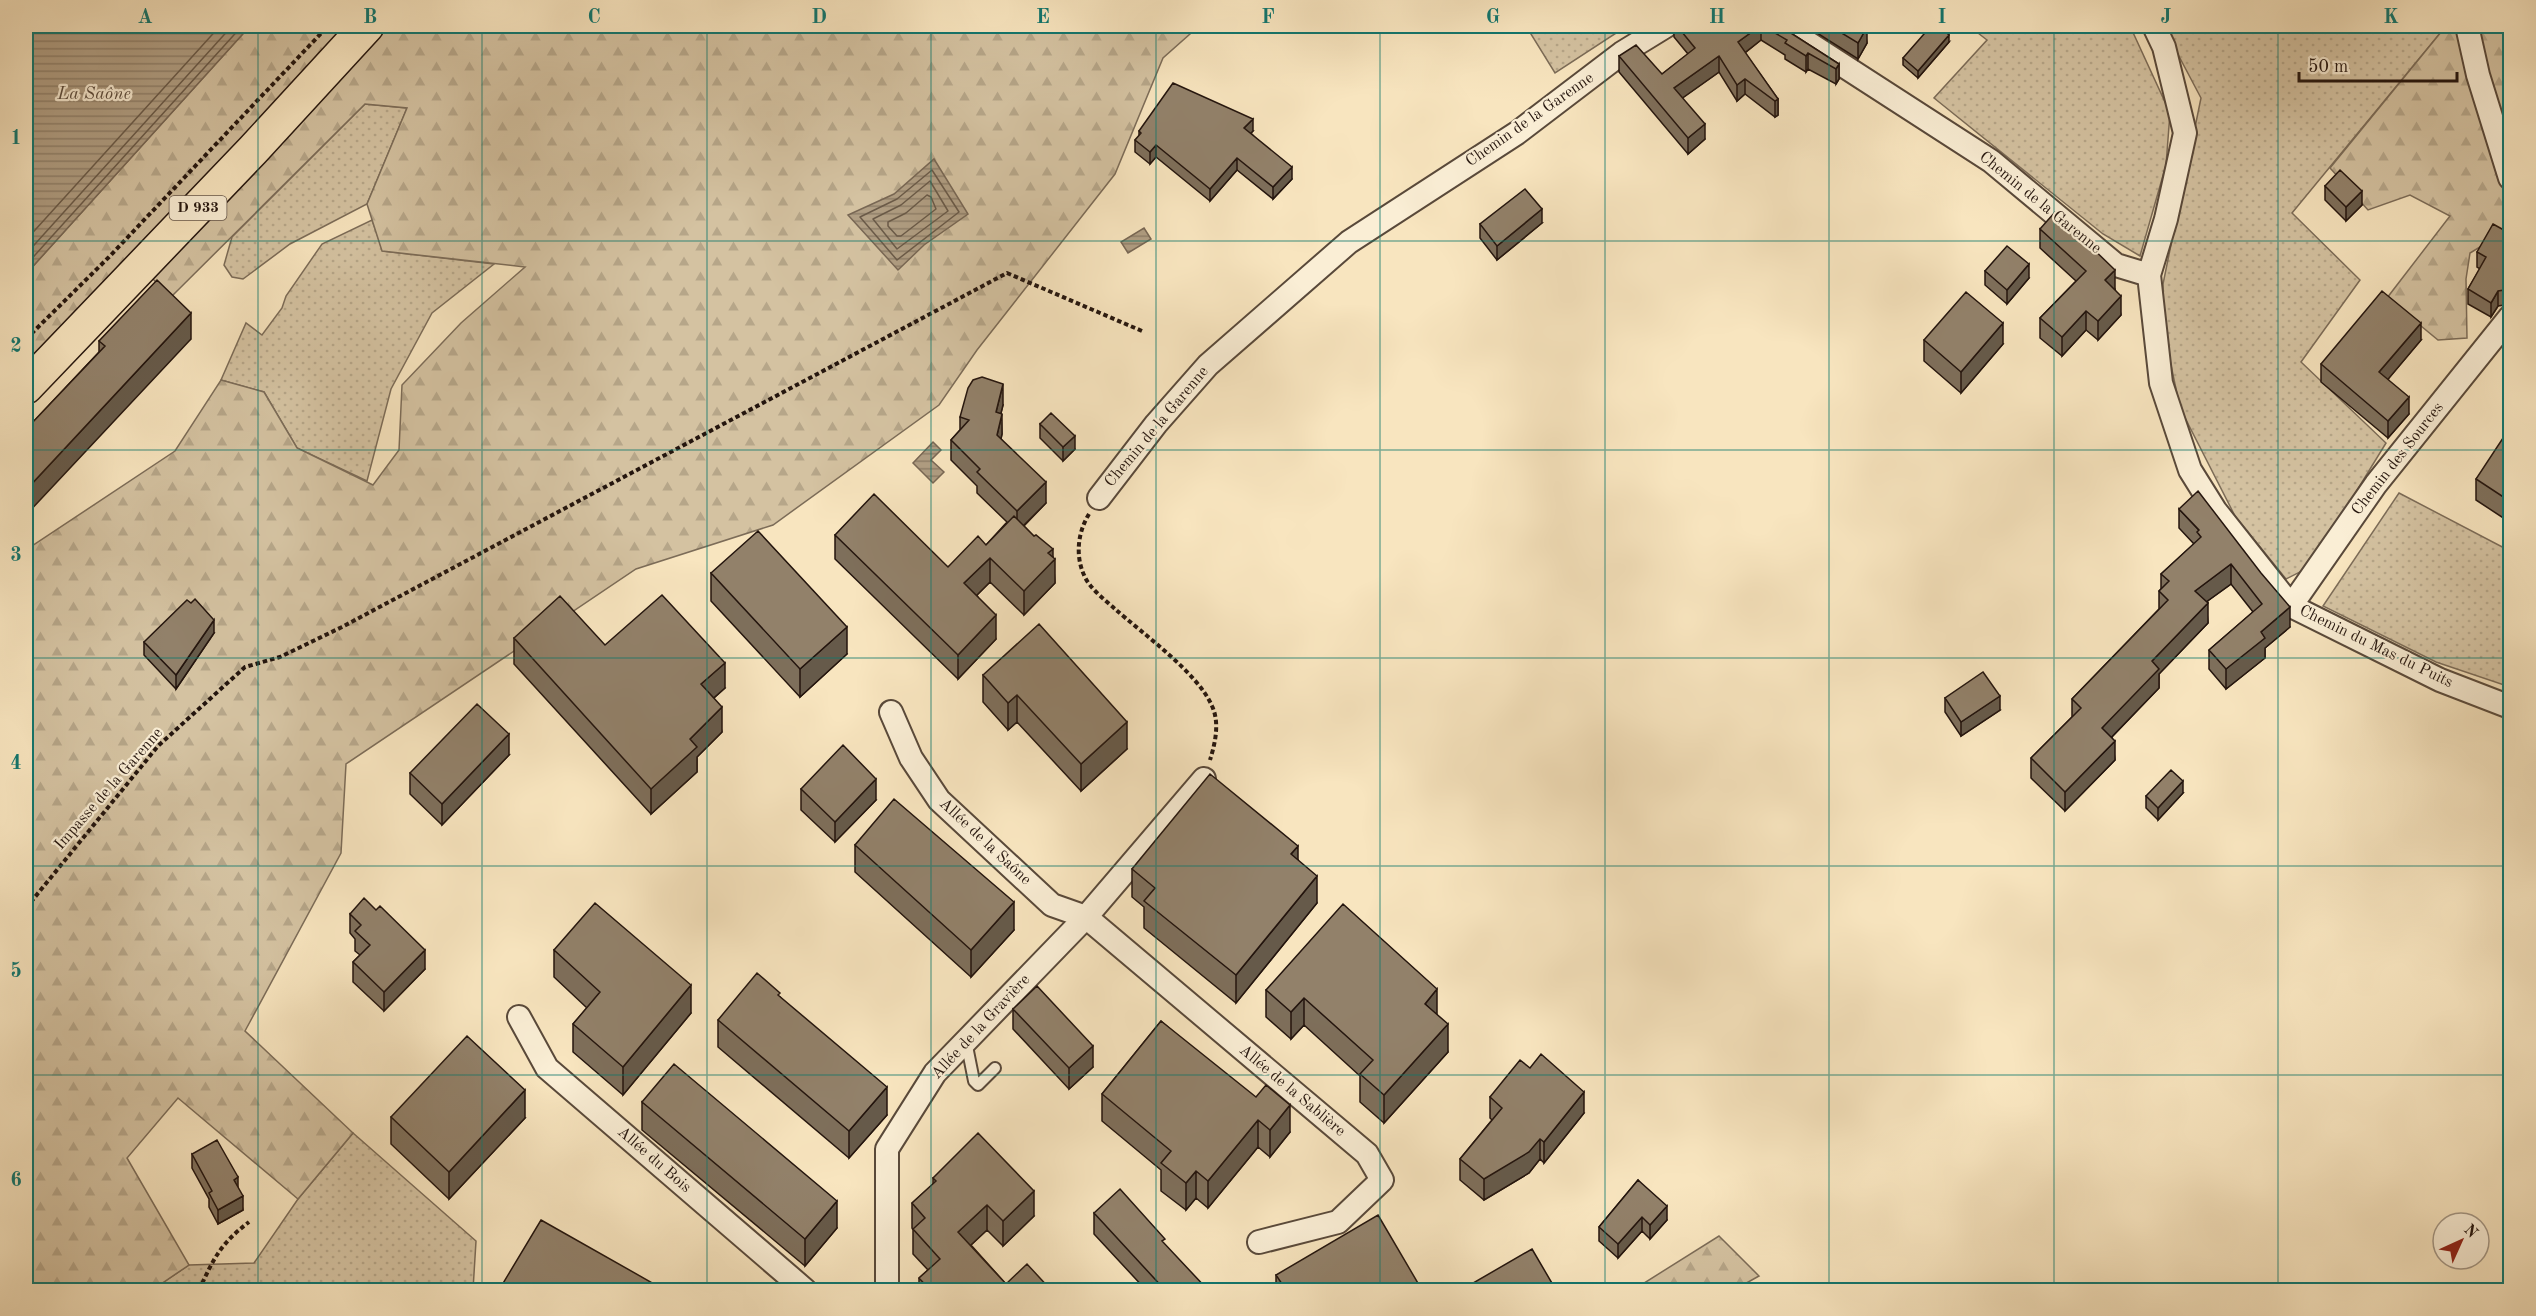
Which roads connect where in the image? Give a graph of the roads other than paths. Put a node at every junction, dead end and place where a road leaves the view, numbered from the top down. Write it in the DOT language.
graph roads {
  1 [pos="367,26"];
  2 [pos="1666,26"];
  3 [pos="1782,26"];
  4 [pos="2154,26"];
  5 [pos="2467,26"];
  6 [pos="2511,178"];
  7 [pos="2149,274"];
  8 [pos="2511,317"];
  9 [pos="26,387"];
  10 [pos="1099,498"];
  11 [pos="2291,606"];
  12 [pos="2511,707"];
  13 [pos="891,712"];
  14 [pos="1204,779"];
  15 [pos="1086,917"];
  16 [pos="519,1017"];
  17 [pos="966,1041"];
  18 [pos="995,1068"];
  19 [pos="1259,1242"];
  20 [pos="805,1290"];
  21 [pos="887,1290"];
  1 -- 9 [label="main road, D 933"];
  2 -- 10 [label="street, Chemin de la Garenne"];
  3 -- 7 [label="street, Chemin de la Garenne"];
  4 -- 7 [label="street, Chemin du Mas du Puits"];
  5 -- 6 [label="street"];
  7 -- 11 [label="street, Chemin du Mas du Puits"];
  8 -- 11 [label="street, Chemin des Sources"];
  11 -- 12 [label="street, Chemin du Mas du Puits"];
  13 -- 15 [label="street, Allée de la Saône"];
  14 -- 15 [label="street"];
  15 -- 17 [label="street, Allée de la Gravière"];
  15 -- 19 [label="street, Allée de la Sablière"];
  16 -- 20 [label="street, Allée du Bois"];
  17 -- 18 [label="lane"];
  17 -- 21 [label="street, Allée de la Gravière"];
}
